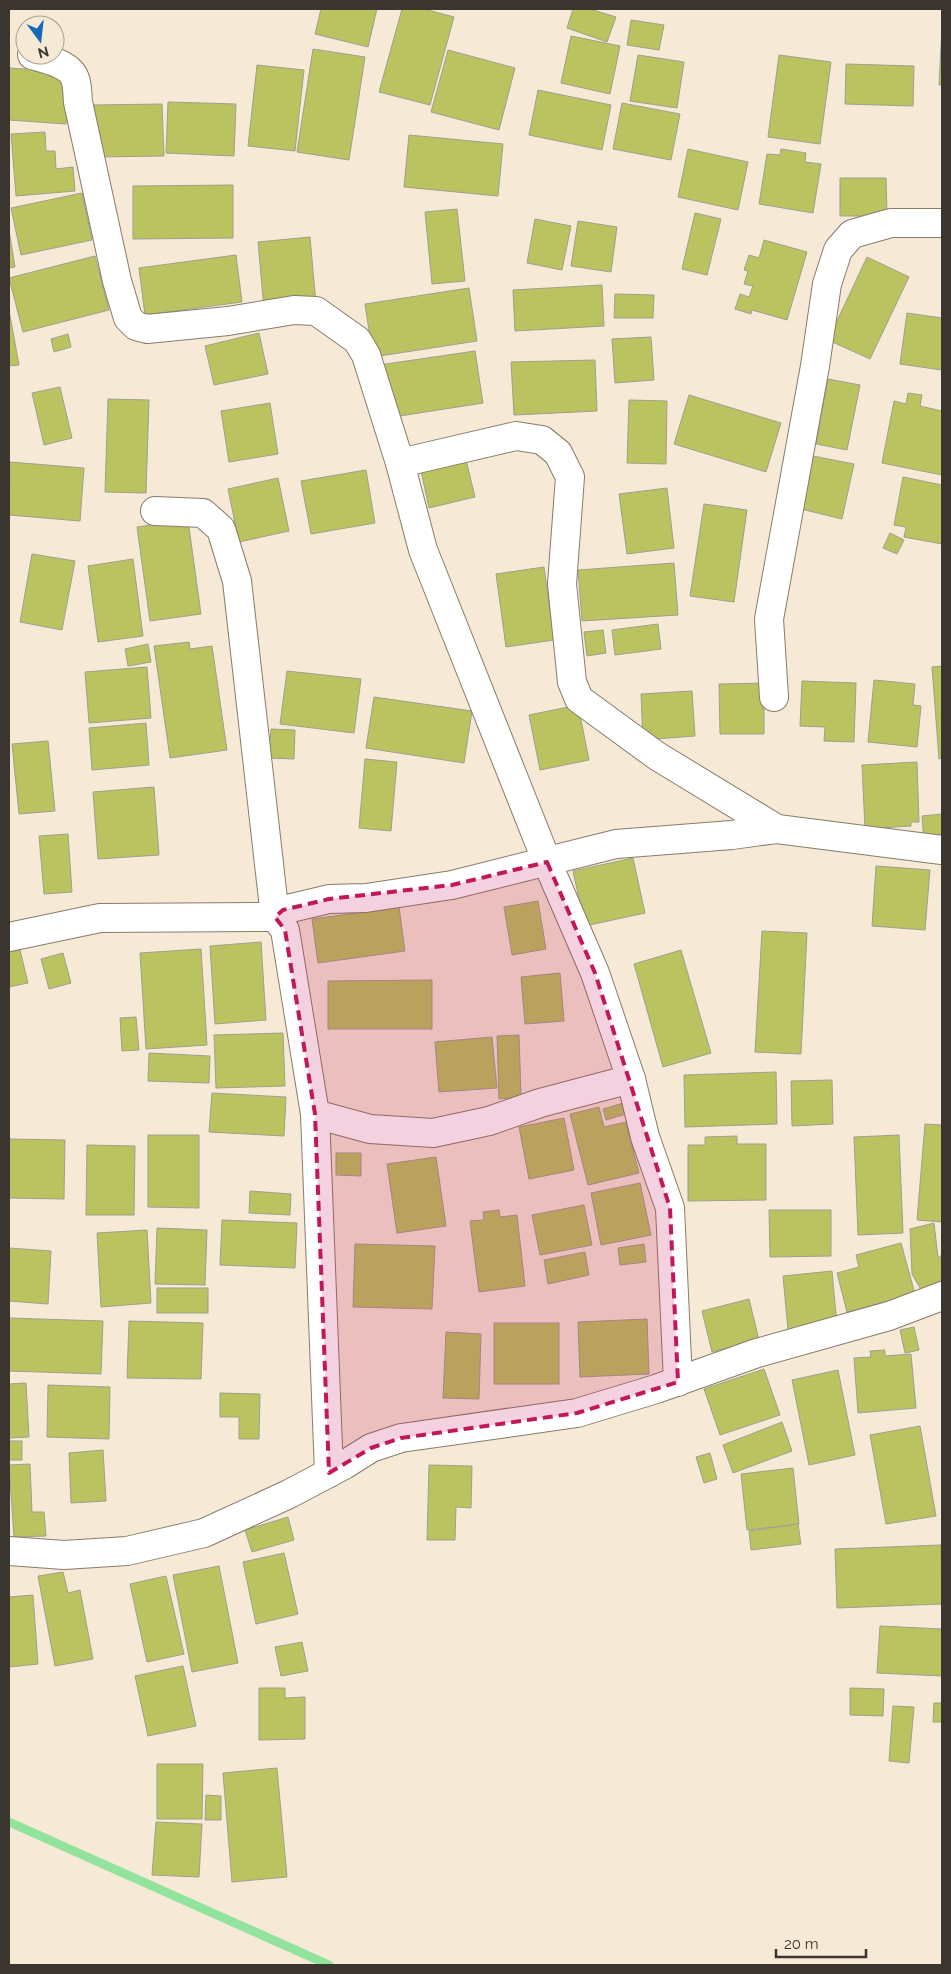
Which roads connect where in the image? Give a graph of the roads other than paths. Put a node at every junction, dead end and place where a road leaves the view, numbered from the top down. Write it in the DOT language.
graph roads {
  1 [pos="59,65"];
  2 [pos="942,223"];
  3 [pos="400,463"];
  4 [pos="155,511"];
  5 [pos="774,697"];
  6 [pos="776,829"];
  7 [pos="942,850"];
  8 [pos="547,862"];
  9 [pos="275,917"];
  10 [pos="9,937"];
  11 [pos="632,1079"];
  12 [pos="315,1114"];
  13 [pos="942,1296"];
  14 [pos="678,1382"];
  15 [pos="329,1473"];
  16 [pos="9,1551"];
  1 -- 3 [label="street"];
  2 -- 5 [label="street"];
  3 -- 6 [label="street"];
  3 -- 8 [label="street"];
  4 -- 9 [label="street"];
  6 -- 7 [label="street"];
  6 -- 8 [label="street"];
  8 -- 9 [label="street"];
  8 -- 11 [label="street"];
  9 -- 10 [label="street"];
  9 -- 12 [label="street"];
  11 -- 12 [label="street"];
  11 -- 14 [label="street"];
  12 -- 15 [label="street"];
  13 -- 14 [label="street"];
  14 -- 15 [label="street"];
  15 -- 16 [label="street"];
}
